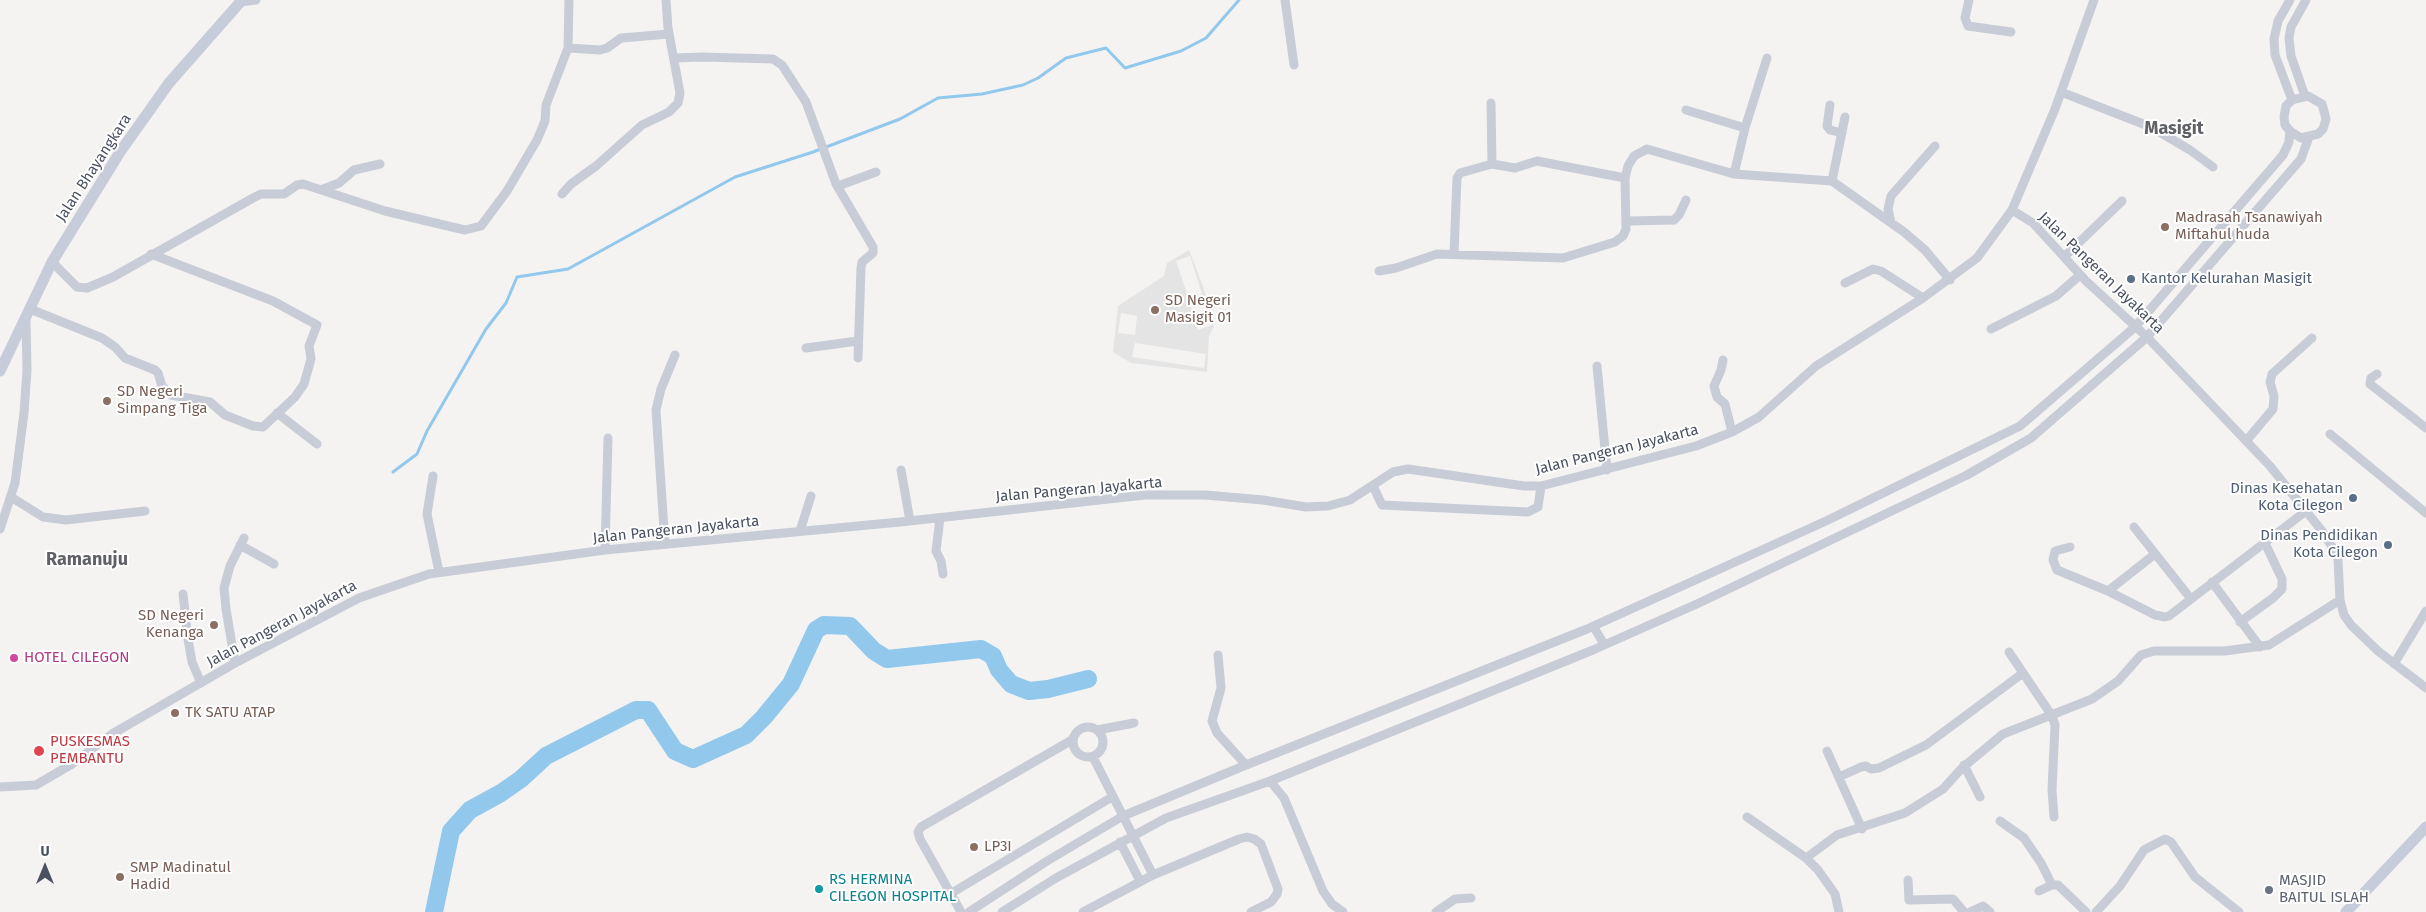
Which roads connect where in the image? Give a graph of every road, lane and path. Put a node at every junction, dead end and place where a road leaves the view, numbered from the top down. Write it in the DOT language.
graph roads {
  1 [pos="256,0"];
  2 [pos="569,0"];
  3 [pos="666,0"];
  4 [pos="1285,0"];
  5 [pos="1969,0"];
  6 [pos="2094,0"];
  7 [pos="2290,0"];
  8 [pos="2306,0"];
  9 [pos="241,1"];
  10 [pos="2011,32"];
  11 [pos="669,34"];
  12 [pos="568,48"];
  13 [pos="674,58"];
  14 [pos="1767,58"];
  15 [pos="1294,66"];
  16 [pos="2061,92"];
  17 [pos="2304,96"];
  18 [pos="2292,100"];
  19 [pos="1491,103"];
  20 [pos="1830,105"];
  21 [pos="1686,110"];
  22 [pos="1846,116"];
  23 [pos="1744,128"];
  24 [pos="2290,131"];
  25 [pos="1842,133"];
  26 [pos="2309,138"];
  27 [pos="1935,146"];
  28 [pos="380,164"];
  29 [pos="1492,164"];
  30 [pos="2214,167"];
  31 [pos="876,172"];
  32 [pos="1734,174"];
  33 [pos="1625,178"];
  34 [pos="1832,181"];
  35 [pos="838,186"];
  36 [pos="323,189"];
  37 [pos="562,194"];
  38 [pos="1686,200"];
  39 [pos="2122,201"];
  40 [pos="2012,210"];
  41 [pos="1628,220"];
  42 [pos="1891,223"];
  43 [pos="1454,253"];
  44 [pos="151,254"];
  45 [pos="2064,257"];
  46 [pos="52,262"];
  47 [pos="1379,271"];
  48 [pos="2080,275"];
  49 [pos="1950,280"];
  50 [pos="1845,283"];
  51 [pos="1923,298"];
  52 [pos="28,315"];
  53 [pos="2135,327"];
  54 [pos="1990,329"];
  55 [pos="2147,337"];
  56 [pos="2312,338"];
  57 [pos="858,341"];
  58 [pos="806,348"];
  59 [pos="675,356"];
  60 [pos="858,358"];
  61 [pos="1723,360"];
  62 [pos="1597,366"];
  63 [pos="0,371"];
  64 [pos="2377,374"];
  65 [pos="277,413"];
  66 [pos="2426,428"];
  67 [pos="1732,432"];
  68 [pos="2330,434"];
  69 [pos="608,438"];
  70 [pos="2247,440"];
  71 [pos="317,444"];
  72 [pos="901,470"];
  73 [pos="1607,470"];
  74 [pos="433,476"];
  75 [pos="1373,486"];
  76 [pos="1541,486"];
  77 [pos="811,496"];
  78 [pos="11,497"];
  79 [pos="145,511"];
  80 [pos="2306,511"];
  81 [pos="2426,513"];
  82 [pos="940,518"];
  83 [pos="910,521"];
  84 [pos="2134,527"];
  85 [pos="0,529"];
  86 [pos="800,531"];
  87 [pos="2265,543"];
  88 [pos="665,544"];
  89 [pos="2070,547"];
  90 [pos="605,550"];
  91 [pos="2155,554"];
  92 [pos="274,564"];
  93 [pos="439,572"];
  94 [pos="942,574"];
  95 [pos="2212,582"];
  96 [pos="2108,591"];
  97 [pos="183,594"];
  98 [pos="2191,599"];
  99 [pos="2340,600"];
  100 [pos="2426,611"];
  101 [pos="2240,622"];
  102 [pos="2423,622"];
  103 [pos="1590,628"];
  104 [pos="1604,644"];
  105 [pos="2260,647"];
  106 [pos="2009,652"];
  107 [pos="1218,655"];
  108 [pos="234,663"];
  109 [pos="2394,664"];
  110 [pos="2023,673"];
  111 [pos="201,683"];
  112 [pos="2426,688"];
  113 [pos="2052,716"];
  114 [pos="1134,723"];
  115 [pos="1098,730"];
  116 [pos="1072,740"];
  117 [pos="1827,751"];
  118 [pos="1093,757"];
  119 [pos="1246,765"];
  120 [pos="1964,766"];
  121 [pos="1838,777"];
  122 [pos="1270,781"];
  123 [pos="0,787"];
  124 [pos="1980,796"];
  125 [pos="1112,797"];
  126 [pos="1123,816"];
  127 [pos="1747,817"];
  128 [pos="2054,817"];
  129 [pos="2000,821"];
  130 [pos="1862,828"];
  131 [pos="2426,828"];
  132 [pos="1133,835"];
  133 [pos="1120,842"];
  134 [pos="1806,858"];
  135 [pos="1153,875"];
  136 [pos="1908,880"];
  137 [pos="1140,881"];
  138 [pos="2052,885"];
  139 [pos="2039,891"];
  140 [pos="950,894"];
  141 [pos="1471,898"];
  142 [pos="975,910"];
  143 [pos="961,912"];
  144 [pos="1002,912"];
  145 [pos="1083,912"];
  146 [pos="1251,912"];
  147 [pos="1343,912"];
  148 [pos="1436,912"];
  149 [pos="1839,912"];
  150 [pos="1964,912"];
  151 [pos="1970,912"];
  152 [pos="1990,912"];
  153 [pos="2086,912"];
  154 [pos="2096,912"];
  155 [pos="2239,912"];
  156 [pos="2346,912"];
  1 -- 9 [label="street"];
  2 -- 12 [label="street"];
  3 -- 11 [label="street"];
  4 -- 15 [label="street"];
  5 -- 10 [label="street"];
  6 -- 16 [label="street"];
  7 -- 18 [label="street"];
  8 -- 17 [label="street"];
  9 -- 46 [label="street, Jalan Bhayangkara"];
  11 -- 12 [label="street"];
  11 -- 13 [label="street"];
  12 -- 36 [label="street"];
  13 -- 35 [label="street"];
  13 -- 37 [label="street"];
  14 -- 23 [label="street"];
  16 -- 30 [label="street"];
  16 -- 40 [label="street"];
  17 -- 18 [label="street"];
  17 -- 26 [label="street"];
  18 -- 24 [label="street"];
  19 -- 29 [label="street"];
  20 -- 25 [label="street"];
  21 -- 23 [label="street"];
  22 -- 25 [label="street"];
  23 -- 32 [label="street"];
  24 -- 26 [label="street"];
  24 -- 53 [label="street"];
  25 -- 34 [label="street"];
  26 -- 55 [label="street"];
  27 -- 42 [label="street"];
  28 -- 36 [label="street"];
  29 -- 33 [label="street"];
  29 -- 43 [label="street"];
  31 -- 35 [label="street"];
  32 -- 33 [label="street"];
  32 -- 34 [label="street"];
  33 -- 41 [label="street"];
  34 -- 42 [label="street"];
  35 -- 57 [label="street"];
  36 -- 44 [label="street"];
  38 -- 41 [label="street"];
  39 -- 45 [label="street"];
  40 -- 45 [label="street, Jalan Pangeran Jayakarta"];
  40 -- 49 [label="street, Jalan Pangeran Jayakarta"];
  41 -- 43 [label="street"];
  42 -- 49 [label="street"];
  43 -- 47 [label="street"];
  44 -- 46 [label="street"];
  44 -- 65 [label="street"];
  45 -- 48 [label="street, Jalan Pangeran Jayakarta"];
  46 -- 52 [label="street, Jalan Bhayangkara"];
  48 -- 53 [label="street, Jalan Pangeran Jayakarta"];
  48 -- 54 [label="street"];
  49 -- 51 [label="street, Jalan Pangeran Jayakarta"];
  50 -- 51 [label="street"];
  51 -- 67 [label="street, Jalan Pangeran Jayakarta"];
  52 -- 63 [label="street, Jalan Bhayangkara"];
  52 -- 65 [label="street"];
  52 -- 78 [label="street"];
  53 -- 55 [label="street, Jalan Pangeran Jayakarta"];
  53 -- 103 [label="street"];
  55 -- 70 [label="street, Jalan Pangeran Jayakarta"];
  55 -- 104 [label="street"];
  56 -- 70 [label="street"];
  57 -- 58 [label="street"];
  57 -- 60 [label="street"];
  59 -- 88 [label="street"];
  61 -- 67 [label="street"];
  62 -- 73 [label="street"];
  64 -- 66 [label="street"];
  65 -- 71 [label="street"];
  67 -- 73 [label="street, Jalan Pangeran Jayakarta"];
  68 -- 81 [label="street"];
  69 -- 90 [label="street"];
  70 -- 80 [label="street, Jalan Pangeran Jayakarta"];
  72 -- 83 [label="street"];
  73 -- 76 [label="street, Jalan Pangeran Jayakarta"];
  74 -- 93 [label="street"];
  75 -- 76 [label="street, Jalan Pangeran Jayakarta"];
  75 -- 76 [label="street"];
  75 -- 82 [label="street, Jalan Pangeran Jayakarta"];
  77 -- 86 [label="street"];
  78 -- 79 [label="street"];
  78 -- 85 [label="street"];
  80 -- 87 [label="street"];
  80 -- 99 [label="street, Jalan Pangeran Jayakarta"];
  82 -- 83 [label="street, Jalan Pangeran Jayakarta"];
  82 -- 94 [label="street"];
  83 -- 86 [label="street, Jalan Pangeran Jayakarta"];
  84 -- 91 [label="street"];
  86 -- 88 [label="street, Jalan Pangeran Jayakarta"];
  87 -- 95 [label="street"];
  87 -- 101 [label="street"];
  88 -- 90 [label="street, Jalan Pangeran Jayakarta"];
  89 -- 96 [label="street"];
  90 -- 93 [label="street, Jalan Pangeran Jayakarta"];
  91 -- 96 [label="street"];
  91 -- 98 [label="street"];
  92 -- 108 [label="street"];
  93 -- 108 [label="street, Jalan Pangeran Jayakarta"];
  95 -- 98 [label="street"];
  95 -- 101 [label="street"];
  96 -- 98 [label="street"];
  97 -- 111 [label="street"];
  99 -- 105 [label="street"];
  99 -- 109 [label="street, Jalan Pangeran Jayakarta"];
  100 -- 102 [label="street"];
  101 -- 105 [label="street"];
  102 -- 109 [label="street"];
  103 -- 104 [label="street"];
  103 -- 119 [label="street"];
  104 -- 122 [label="street"];
  105 -- 113 [label="street"];
  106 -- 110 [label="street"];
  107 -- 119 [label="street"];
  108 -- 111 [label="street, Jalan Pangeran Jayakarta"];
  109 -- 112 [label="street, Jalan Pangeran Jayakarta"];
  110 -- 113 [label="street"];
  110 -- 121 [label="street"];
  111 -- 123 [label="street, Jalan Pangeran Jayakarta"];
  113 -- 120 [label="street"];
  113 -- 128 [label="street"];
  114 -- 115 [label="street"];
  115 -- 116 [label="street"];
  115 -- 118 [label="street"];
  116 -- 118 [label="street"];
  116 -- 140 [label="street"];
  117 -- 121 [label="street"];
  118 -- 125 [label="street"];
  119 -- 126 [label="street"];
  120 -- 124 [label="street"];
  120 -- 130 [label="street"];
  121 -- 130 [label="street"];
  122 -- 132 [label="street"];
  122 -- 147 [label="street"];
  125 -- 126 [label="street"];
  125 -- 140 [label="street"];
  126 -- 132 [label="street"];
  126 -- 142 [label="street"];
  127 -- 134 [label="street"];
  129 -- 138 [label="street"];
  130 -- 134 [label="street"];
  131 -- 156 [label="street"];
  132 -- 133 [label="street"];
  132 -- 135 [label="street"];
  133 -- 137 [label="street"];
  133 -- 144 [label="street"];
  134 -- 149 [label="street"];
  135 -- 137 [label="street"];
  135 -- 146 [label="street"];
  136 -- 150 [label="street"];
  137 -- 145 [label="street"];
  138 -- 139 [label="street"];
  138 -- 153 [label="street"];
  140 -- 143 [label="street"];
  141 -- 148 [label="street"];
  151 -- 152 [label="street"];
  154 -- 155 [label="street"];
}
